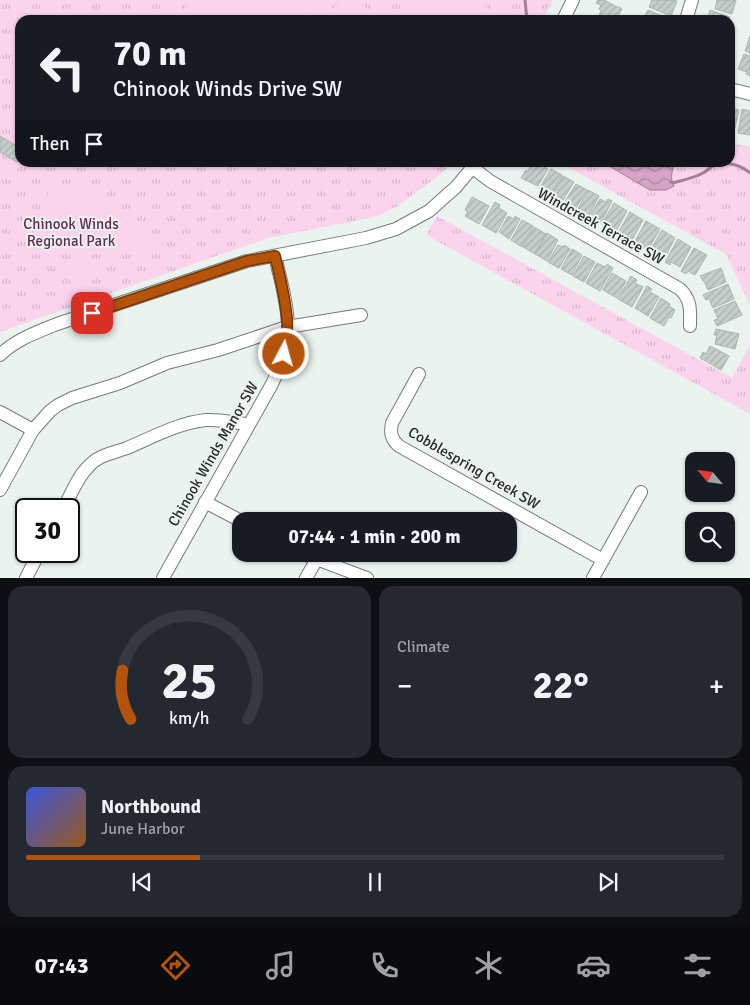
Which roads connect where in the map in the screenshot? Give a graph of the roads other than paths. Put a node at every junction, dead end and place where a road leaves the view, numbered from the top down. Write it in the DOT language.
graph roads {
  1 [pos="573,0"];
  2 [pos="692,0"];
  3 [pos="566,15"];
  4 [pos="688,15"];
  5 [pos="735,90"];
  6 [pos="750,94"];
  7 [pos="473,167"];
  8 [pos="477,167"];
  9 [pos="275,256"];
  10 [pos="361,315"];
  11 [pos="690,326"];
  12 [pos="287,327"];
  13 [pos="0,355"];
  14 [pos="419,374"];
  15 [pos="0,412"];
  16 [pos="249,424"];
  17 [pos="33,430"];
  18 [pos="0,490"];
  19 [pos="641,492"];
  20 [pos="69,498"];
  21 [pos="205,502"];
  22 [pos="232,516"];
  23 [pos="603,560"];
  24 [pos="314,562"];
  25 [pos="324,562"];
  26 [pos="34,563"];
  27 [pos="26,578"];
  28 [pos="163,578"];
  29 [pos="306,578"];
  30 [pos="367,578"];
  31 [pos="593,578"];
  1 -- 3 [label="street"];
  2 -- 4 [label="street"];
  5 -- 6 [label="street"];
  7 -- 9 [label="street"];
  8 -- 11 [label="street, Windcreek Terrace SW"];
  9 -- 12 [label="street, Chinook Winds Manor SW"];
  9 -- 13 [label="street"];
  10 -- 12 [label="street"];
  12 -- 16 [label="street, Chinook Winds Manor SW"];
  12 -- 17 [label="street"];
  14 -- 23 [label="street, Cobblespring Creek SW"];
  15 -- 17 [label="street"];
  16 -- 20 [label="street"];
  16 -- 21 [label="street, Chinook Winds Manor SW"];
  17 -- 18 [label="street"];
  19 -- 23 [label="street"];
  21 -- 22 [label="street"];
  21 -- 28 [label="street, Chinook Winds Manor SW"];
  23 -- 31 [label="street"];
  24 -- 29 [label="street"];
  25 -- 30 [label="street"];
  26 -- 27 [label="street"];
}
